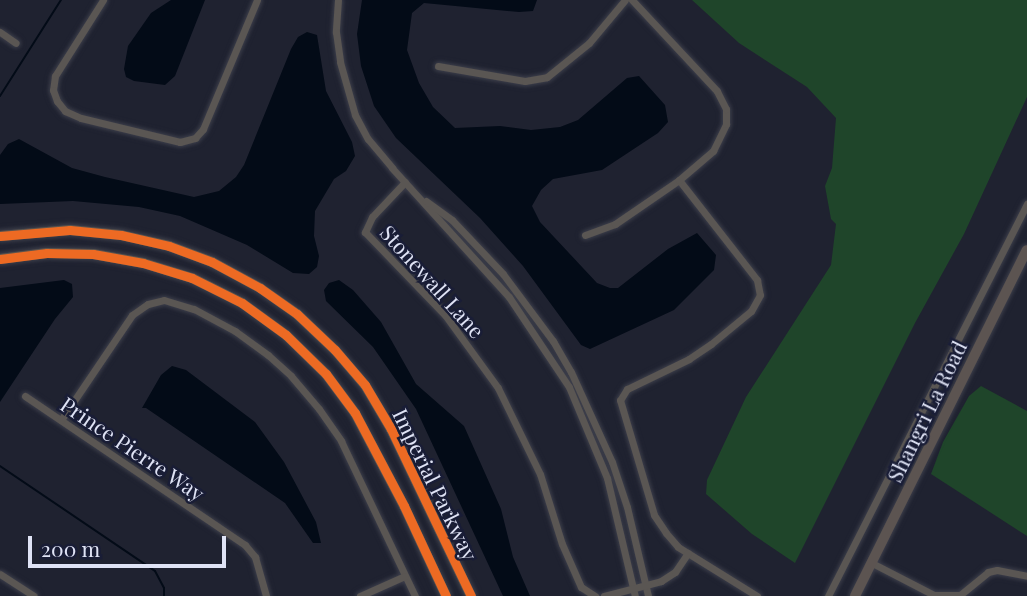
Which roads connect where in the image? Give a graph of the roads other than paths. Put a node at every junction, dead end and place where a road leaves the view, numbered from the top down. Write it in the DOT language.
graph roads {
  1 [pos="103,0"];
  2 [pos="257,0"];
  3 [pos="338,0"];
  4 [pos="625,0"];
  5 [pos="632,0"];
  6 [pos="0,32"];
  7 [pos="16,43"];
  8 [pos="438,66"];
  9 [pos="679,180"];
  10 [pos="405,182"];
  11 [pos="422,199"];
  12 [pos="1027,204"];
  13 [pos="585,235"];
  14 [pos="0,236"];
  15 [pos="1027,250"];
  16 [pos="0,259"];
  17 [pos="25,396"];
  18 [pos="61,420"];
  19 [pos="688,553"];
  20 [pos="872,563"];
  21 [pos="0,574"];
  22 [pos="405,576"];
  23 [pos="1027,576"];
  24 [pos="646,586"];
  25 [pos="634,592"];
  26 [pos="856,594"];
  27 [pos="34,596"];
  28 [pos="265,596"];
  29 [pos="360,596"];
  30 [pos="415,596"];
  31 [pos="446,596"];
  32 [pos="471,596"];
  33 [pos="595,596"];
  34 [pos="604,596"];
  35 [pos="648,596"];
  36 [pos="757,596"];
  37 [pos="828,596"];
  1 -- 2 [label="street"];
  3 -- 10 [label="street"];
  4 -- 8 [label="street"];
  5 -- 9 [label="street"];
  6 -- 7 [label="street"];
  9 -- 13 [label="street"];
  9 -- 19 [label="street"];
  10 -- 11 [label="street"];
  10 -- 33 [label="street, Stonewall Lane"];
  11 -- 24 [label="street"];
  11 -- 25 [label="street"];
  12 -- 37 [label="street"];
  14 -- 32 [label="main road, Imperial Parkway"];
  15 -- 20 [label="street, Shangri La Road"];
  16 -- 31 [label="main road, Imperial Parkway"];
  17 -- 18 [label="street, Prince Pierre Way"];
  18 -- 22 [label="street"];
  18 -- 28 [label="street, Prince Pierre Way"];
  19 -- 24 [label="street"];
  19 -- 36 [label="street"];
  20 -- 23 [label="street"];
  20 -- 26 [label="street, Shangri La Road"];
  21 -- 27 [label="street"];
  22 -- 29 [label="street"];
  22 -- 30 [label="street"];
  24 -- 25 [label="street"];
  24 -- 35 [label="street"];
  25 -- 34 [label="street"];
}
